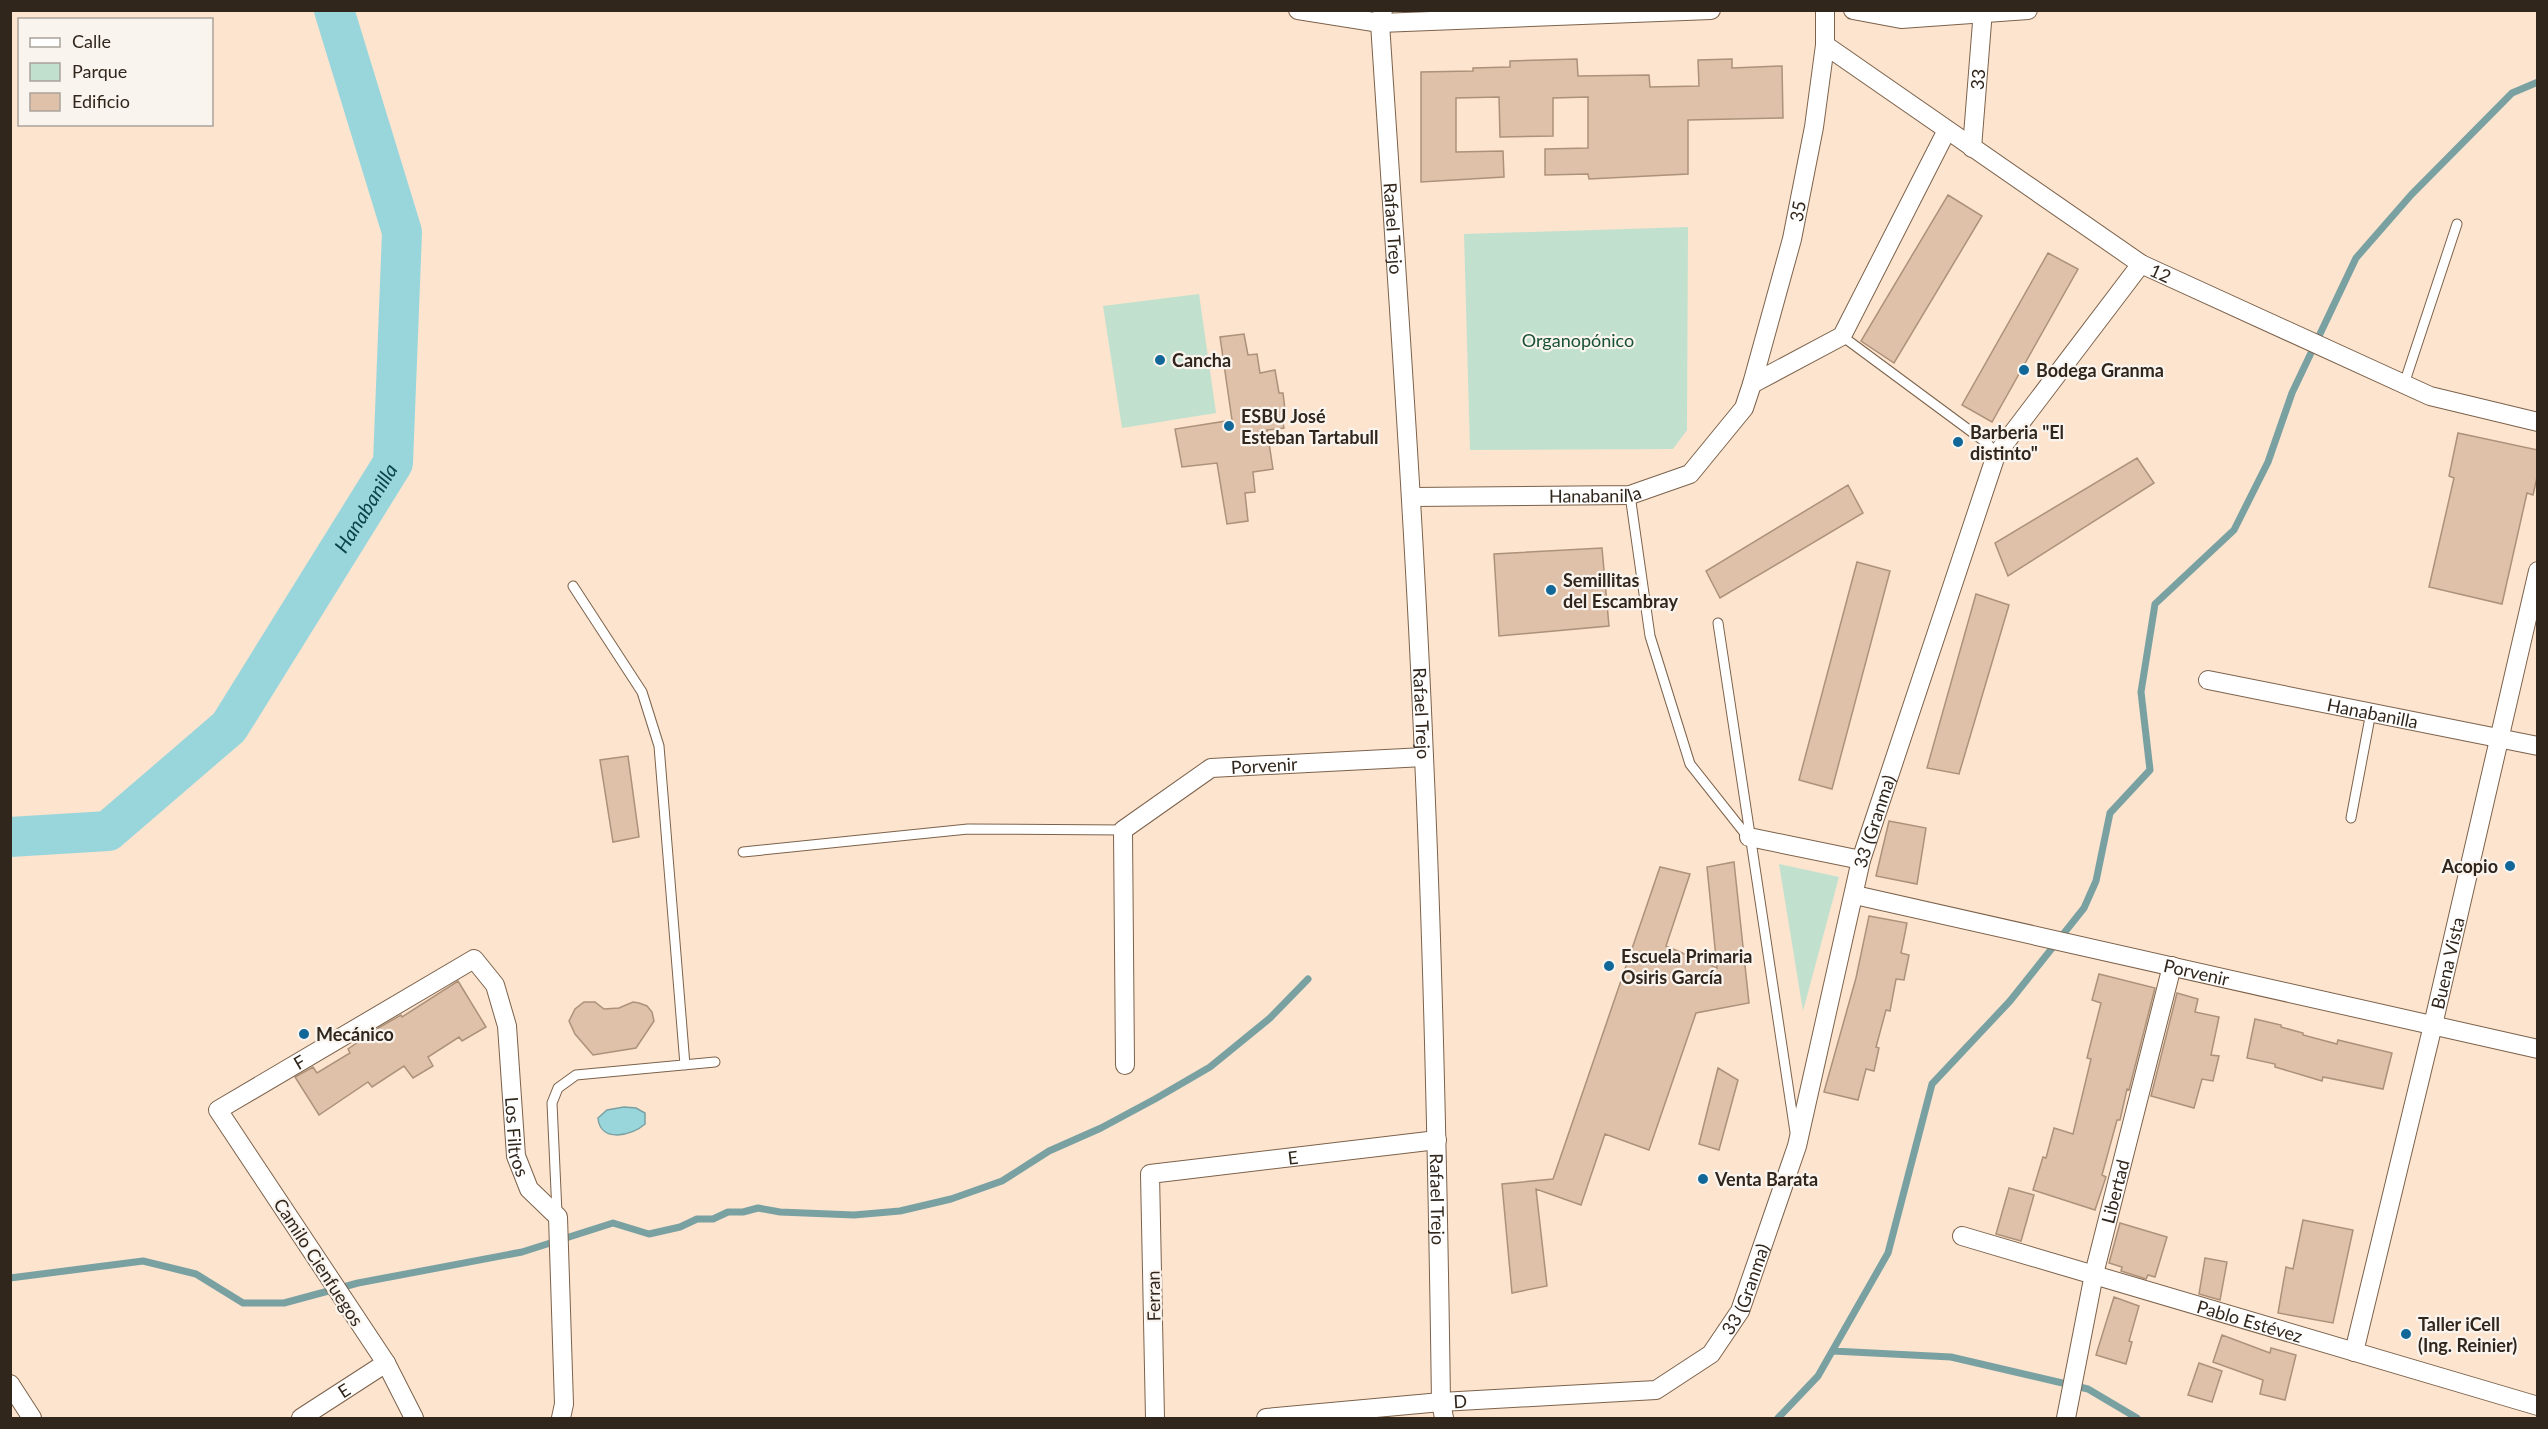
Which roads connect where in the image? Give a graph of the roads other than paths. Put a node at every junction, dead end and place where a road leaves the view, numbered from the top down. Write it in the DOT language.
graph roads {
  1 [pos="1298,10"];
  2 [pos="1711,10"];
  3 [pos="1825,10"];
  4 [pos="1853,10"];
  5 [pos="2028,10"];
  6 [pos="1983,13"];
  7 [pos="1381,17"];
  8 [pos="1825,45"];
  9 [pos="1947,130"];
  10 [pos="1972,148"];
  11 [pos="2457,224"];
  12 [pos="2141,264"];
  13 [pos="1842,336"];
  14 [pos="1752,384"];
  15 [pos="2404,384"];
  16 [pos="1744,408"];
  17 [pos="2538,422"];
  18 [pos="1996,455"];
  19 [pos="1630,495"];
  20 [pos="1411,497"];
  21 [pos="2538,571"];
  22 [pos="573,586"];
  23 [pos="1718,623"];
  24 [pos="2208,680"];
  25 [pos="2371,712"];
  26 [pos="2498,737"];
  27 [pos="2538,746"];
  28 [pos="1424,757"];
  29 [pos="2351,818"];
  30 [pos="1123,830"];
  31 [pos="1749,837"];
  32 [pos="743,852"];
  33 [pos="1861,860"];
  34 [pos="1855,895"];
  35 [pos="474,959"];
  36 [pos="2172,966"];
  37 [pos="2433,1025"];
  38 [pos="2538,1049"];
  39 [pos="715,1062"];
  40 [pos="685,1065"];
  41 [pos="1125,1065"];
  42 [pos="218,1110"];
  43 [pos="1437,1140"];
  44 [pos="1797,1146"];
  45 [pos="1150,1174"];
  46 [pos="558,1217"];
  47 [pos="1962,1236"];
  48 [pos="2094,1274"];
  49 [pos="2354,1352"];
  50 [pos="386,1363"];
  51 [pos="10,1384"];
  52 [pos="1656,1390"];
  53 [pos="2538,1406"];
  54 [pos="1443,1410"];
  55 [pos="32,1419"];
  56 [pos="301,1419"];
  57 [pos="414,1419"];
  58 [pos="561,1419"];
  59 [pos="1155,1419"];
  60 [pos="1266,1419"];
  61 [pos="2066,1419"];
  1 -- 7 [label="street"];
  2 -- 7 [label="street"];
  3 -- 8 [label="street, 35"];
  4 -- 6 [label="street"];
  5 -- 6 [label="street"];
  6 -- 10 [label="street, 33"];
  7 -- 20 [label="street, Rafael Trejo"];
  8 -- 9 [label="street, 12"];
  8 -- 14 [label="street, 35"];
  9 -- 10 [label="street, 12"];
  9 -- 13 [label="street"];
  10 -- 12 [label="street, 12"];
  11 -- 15 [label="lane"];
  12 -- 15 [label="street, 12"];
  12 -- 18 [label="street, 33 (Granma)"];
  13 -- 14 [label="street"];
  13 -- 18 [label="lane"];
  14 -- 16 [label="street, 35"];
  15 -- 17 [label="street, 12"];
  16 -- 19 [label="street, Hanabanilla"];
  18 -- 33 [label="street, 33 (Granma)"];
  19 -- 20 [label="street, Hanabanilla"];
  19 -- 31 [label="lane"];
  20 -- 28 [label="street, Rafael Trejo"];
  21 -- 26 [label="street, Buena Vista"];
  22 -- 40 [label="lane"];
  23 -- 31 [label="lane"];
  24 -- 25 [label="street, Hanabanilla"];
  25 -- 26 [label="street, Hanabanilla"];
  25 -- 29 [label="lane"];
  26 -- 27 [label="street, Hanabanilla"];
  26 -- 37 [label="street, Buena Vista"];
  28 -- 30 [label="street, Porvenir"];
  28 -- 43 [label="street, Rafael Trejo"];
  30 -- 32 [label="lane"];
  30 -- 41 [label="street"];
  31 -- 33 [label="street"];
  31 -- 44 [label="lane"];
  33 -- 34 [label="street, 33 (Granma)"];
  34 -- 36 [label="street, Porvenir"];
  34 -- 44 [label="street, 33 (Granma)"];
  35 -- 42 [label="street, F"];
  35 -- 46 [label="street, Los Filtros"];
  36 -- 37 [label="street, Porvenir"];
  36 -- 48 [label="street, Libertad"];
  37 -- 38 [label="street, Porvenir"];
  37 -- 49 [label="street, Buena Vista"];
  39 -- 40 [label="lane"];
  40 -- 46 [label="lane"];
  42 -- 50 [label="street, Camilo Cienfuegos"];
  43 -- 45 [label="street, E"];
  43 -- 54 [label="street, Rafael Trejo"];
  44 -- 52 [label="street, 33 (Granma)"];
  45 -- 59 [label="street, Ferran"];
  46 -- 58 [label="street"];
  47 -- 48 [label="street, Pablo Estévez"];
  48 -- 49 [label="street, Pablo Estévez"];
  48 -- 61 [label="street, Libertad"];
  49 -- 53 [label="street, Pablo Estévez"];
  50 -- 56 [label="street, E"];
  50 -- 57 [label="street, Camilo Cienfuegos"];
  51 -- 55 [label="street"];
  52 -- 54 [label="street, D"];
  54 -- 60 [label="street, D"];
}
